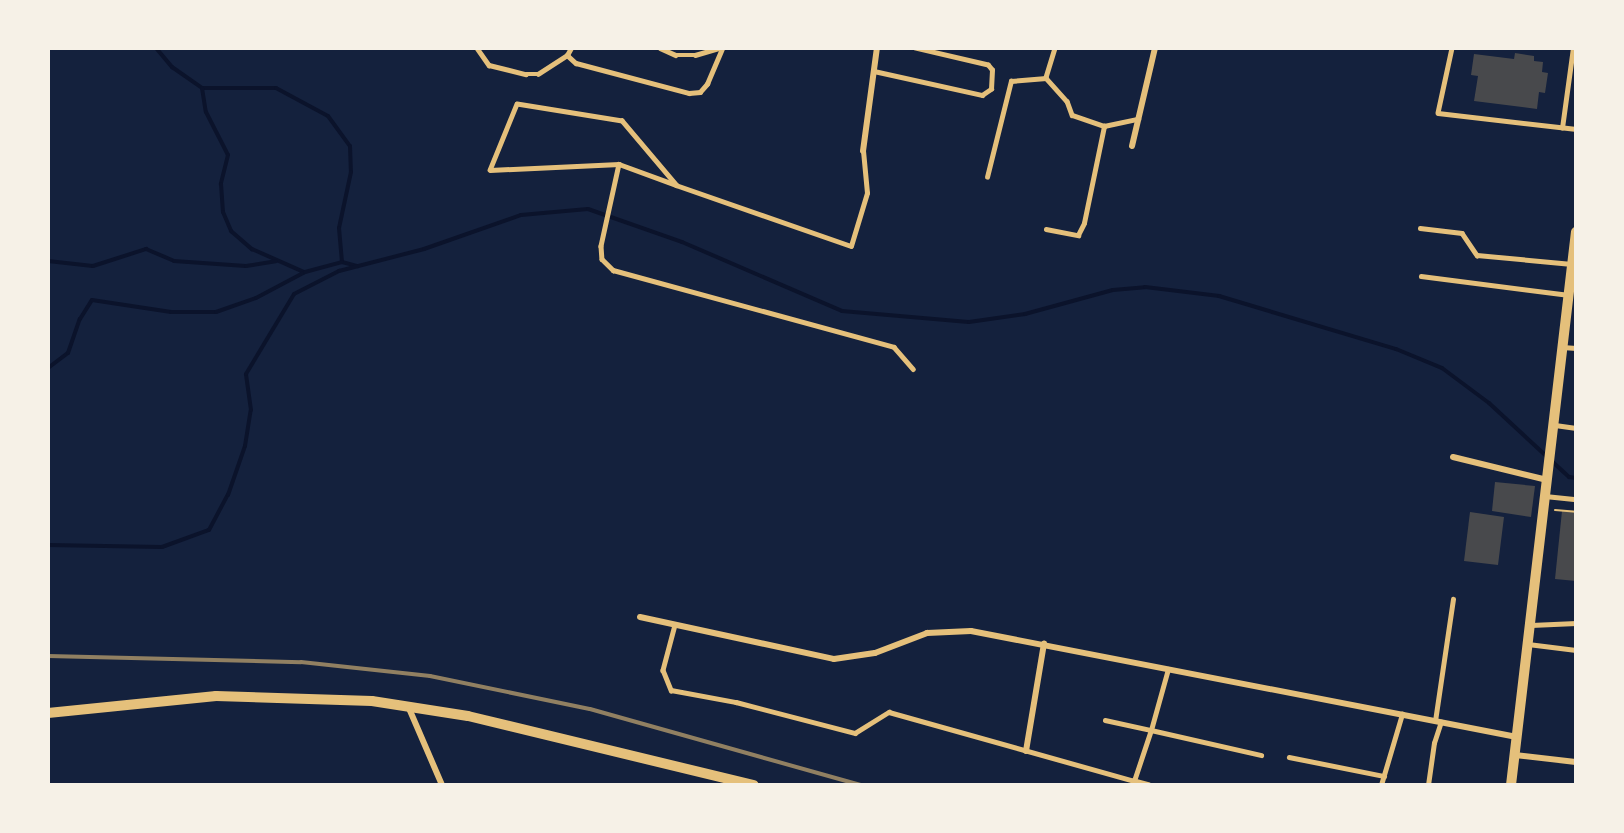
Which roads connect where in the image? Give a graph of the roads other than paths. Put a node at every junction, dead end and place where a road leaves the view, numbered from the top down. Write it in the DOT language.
graph roads {
  1 [pos="477,48"];
  2 [pos="571,48"];
  3 [pos="660,48"];
  4 [pos="721,48"];
  5 [pos="877,48"];
  6 [pos="915,48"];
  7 [pos="1055,48"];
  8 [pos="1155,48"];
  9 [pos="1452,48"];
  10 [pos="1573,48"];
  11 [pos="567,56"];
  12 [pos="874,70"];
  13 [pos="1046,78"];
  14 [pos="1138,119"];
  15 [pos="1104,126"];
  16 [pos="1562,128"];
  17 [pos="1576,129"];
  18 [pos="1132,146"];
  19 [pos="863,151"];
  20 [pos="619,164"];
  21 [pos="987,177"];
  22 [pos="676,185"];
  23 [pos="1420,228"];
  24 [pos="1046,229"];
  25 [pos="1576,232"];
  26 [pos="1572,264"];
  27 [pos="1421,276"];
  28 [pos="1572,296"];
  29 [pos="1562,347"];
  30 [pos="1576,348"];
  31 [pos="913,369"];
  32 [pos="1553,425"];
  33 [pos="1576,428"];
  34 [pos="1453,457"];
  35 [pos="1547,480"];
  36 [pos="1545,496"];
  37 [pos="1576,499"];
  38 [pos="1453,599"];
  39 [pos="640,617"];
  40 [pos="1576,623"];
  41 [pos="675,625"];
  42 [pos="1530,626"];
  43 [pos="1044,644"];
  44 [pos="1528,644"];
  45 [pos="1576,650"];
  46 [pos="1168,669"];
  47 [pos="408,706"];
  48 [pos="48,713"];
  49 [pos="1402,714"];
  50 [pos="1104,720"];
  51 [pos="1438,721"];
  52 [pos="1151,730"];
  53 [pos="1517,736"];
  54 [pos="1026,750"];
  55 [pos="1261,755"];
  56 [pos="1515,755"];
  57 [pos="1289,757"];
  58 [pos="1576,762"];
  59 [pos="1384,776"];
  60 [pos="1134,781"];
  61 [pos="442,785"];
  62 [pos="754,785"];
  63 [pos="1149,785"];
  64 [pos="1381,785"];
  65 [pos="1428,785"];
  66 [pos="1511,785"];
  1 -- 11 [label="lane"];
  2 -- 11 [label="lane"];
  3 -- 4 [label="lane"];
  4 -- 11 [label="lane"];
  5 -- 12 [label="street"];
  6 -- 12 [label="lane"];
  7 -- 13 [label="lane"];
  8 -- 14 [label="street"];
  9 -- 16 [label="lane"];
  10 -- 16 [label="lane"];
  12 -- 19 [label="street"];
  13 -- 15 [label="lane"];
  13 -- 21 [label="lane"];
  14 -- 15 [label="lane"];
  14 -- 18 [label="street"];
  15 -- 24 [label="lane"];
  16 -- 17 [label="lane"];
  19 -- 22 [label="lane"];
  20 -- 22 [label="lane"];
  20 -- 22 [label="lane"];
  20 -- 31 [label="lane"];
  23 -- 26 [label="lane"];
  25 -- 26 [label="street"];
  26 -- 28 [label="street"];
  27 -- 28 [label="lane"];
  28 -- 29 [label="street"];
  29 -- 30 [label="lane"];
  29 -- 32 [label="street"];
  32 -- 33 [label="lane"];
  32 -- 35 [label="street"];
  34 -- 35 [label="street"];
  35 -- 36 [label="street"];
  36 -- 37 [label="lane"];
  36 -- 42 [label="street"];
  38 -- 51 [label="lane"];
  39 -- 41 [label="street"];
  40 -- 42 [label="lane"];
  41 -- 43 [label="street"];
  41 -- 54 [label="lane"];
  42 -- 44 [label="street"];
  43 -- 46 [label="street"];
  43 -- 54 [label="street"];
  44 -- 45 [label="lane"];
  44 -- 53 [label="street"];
  46 -- 49 [label="street"];
  46 -- 52 [label="lane"];
  47 -- 48 [label="street"];
  47 -- 61 [label="street"];
  47 -- 62 [label="street"];
  49 -- 51 [label="street"];
  49 -- 59 [label="lane"];
  50 -- 52 [label="lane"];
  51 -- 53 [label="street"];
  51 -- 65 [label="lane"];
  52 -- 55 [label="lane"];
  52 -- 60 [label="lane"];
  53 -- 56 [label="street"];
  54 -- 60 [label="lane"];
  56 -- 58 [label="street"];
  56 -- 66 [label="street"];
  57 -- 59 [label="lane"];
  59 -- 64 [label="lane"];
  60 -- 63 [label="lane"];
}
